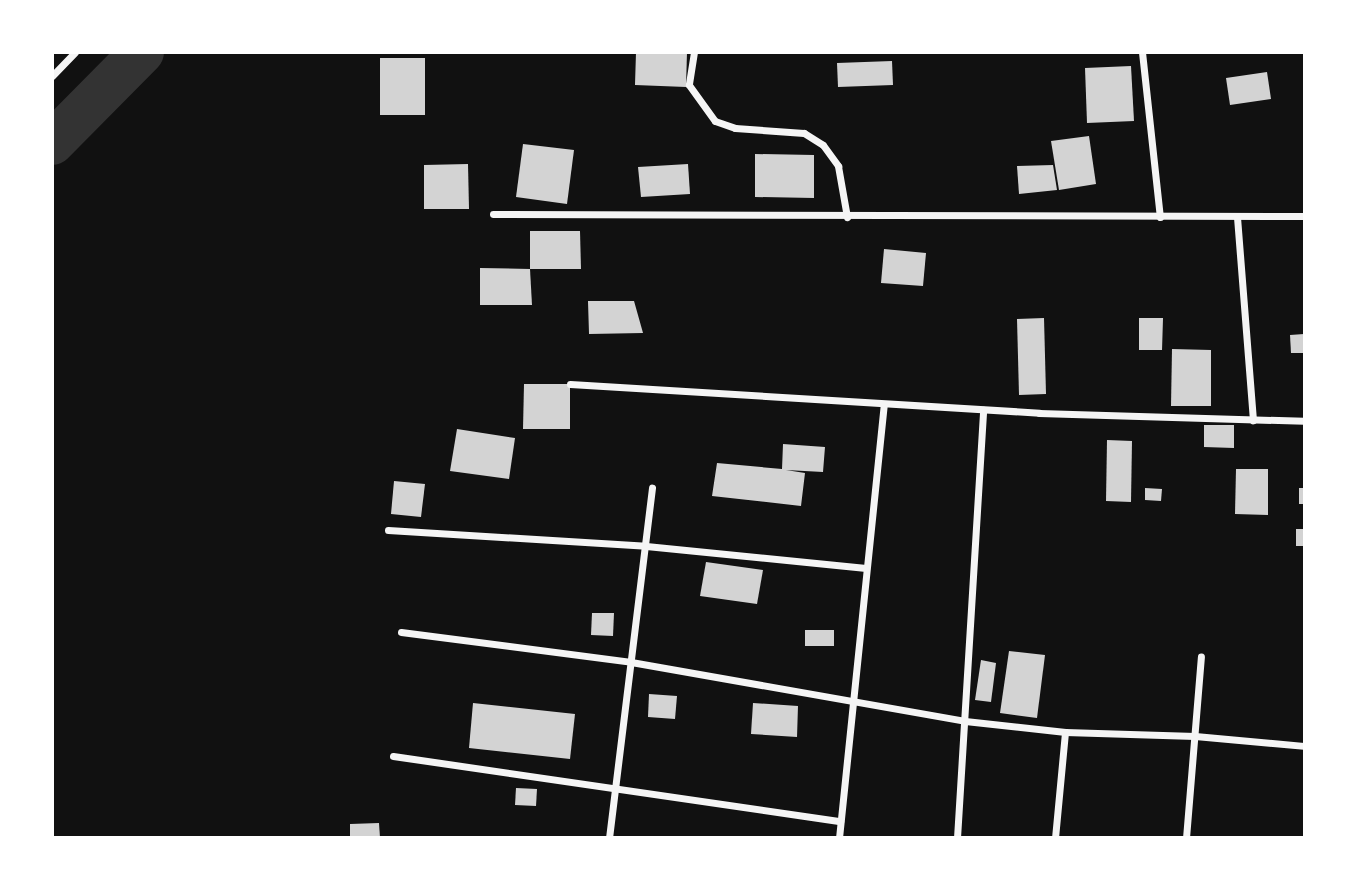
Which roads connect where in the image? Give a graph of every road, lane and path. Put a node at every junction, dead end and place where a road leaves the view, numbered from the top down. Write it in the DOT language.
graph roads {
  1 [pos="75,52"];
  2 [pos="694,52"];
  3 [pos="1142,52"];
  4 [pos="52,76"];
  5 [pos="493,214"];
  6 [pos="1304,216"];
  7 [pos="848,217"];
  8 [pos="1160,217"];
  9 [pos="1237,217"];
  10 [pos="570,384"];
  11 [pos="884,405"];
  12 [pos="983,410"];
  13 [pos="1253,420"];
  14 [pos="1304,421"];
  15 [pos="652,488"];
  16 [pos="388,530"];
  17 [pos="646,546"];
  18 [pos="866,568"];
  19 [pos="401,632"];
  20 [pos="1201,657"];
  21 [pos="631,662"];
  22 [pos="854,702"];
  23 [pos="965,721"];
  24 [pos="1065,732"];
  25 [pos="1195,736"];
  26 [pos="1304,746"];
  27 [pos="393,756"];
  28 [pos="615,786"];
  29 [pos="840,821"];
  30 [pos="609,838"];
  31 [pos="839,838"];
  32 [pos="957,838"];
  33 [pos="1055,838"];
  34 [pos="1185,838"];
  1 -- 4 [label="street"];
  2 -- 7 [label="street"];
  3 -- 8 [label="street"];
  5 -- 7 [label="street"];
  6 -- 9 [label="street"];
  7 -- 8 [label="street"];
  8 -- 9 [label="street"];
  9 -- 13 [label="street"];
  10 -- 11 [label="street"];
  11 -- 12 [label="street"];
  11 -- 18 [label="street"];
  12 -- 13 [label="street"];
  12 -- 23 [label="street"];
  13 -- 14 [label="street"];
  15 -- 17 [label="street"];
  16 -- 17 [label="street"];
  17 -- 18 [label="street"];
  17 -- 21 [label="street"];
  18 -- 22 [label="street"];
  19 -- 21 [label="street"];
  20 -- 25 [label="street"];
  21 -- 22 [label="street"];
  21 -- 28 [label="street"];
  22 -- 23 [label="street"];
  22 -- 29 [label="street"];
  23 -- 24 [label="street"];
  23 -- 32 [label="street"];
  24 -- 25 [label="street"];
  24 -- 33 [label="street"];
  25 -- 26 [label="street"];
  25 -- 34 [label="street"];
  27 -- 28 [label="street"];
  28 -- 29 [label="street"];
  28 -- 30 [label="street"];
  29 -- 31 [label="street"];
}
